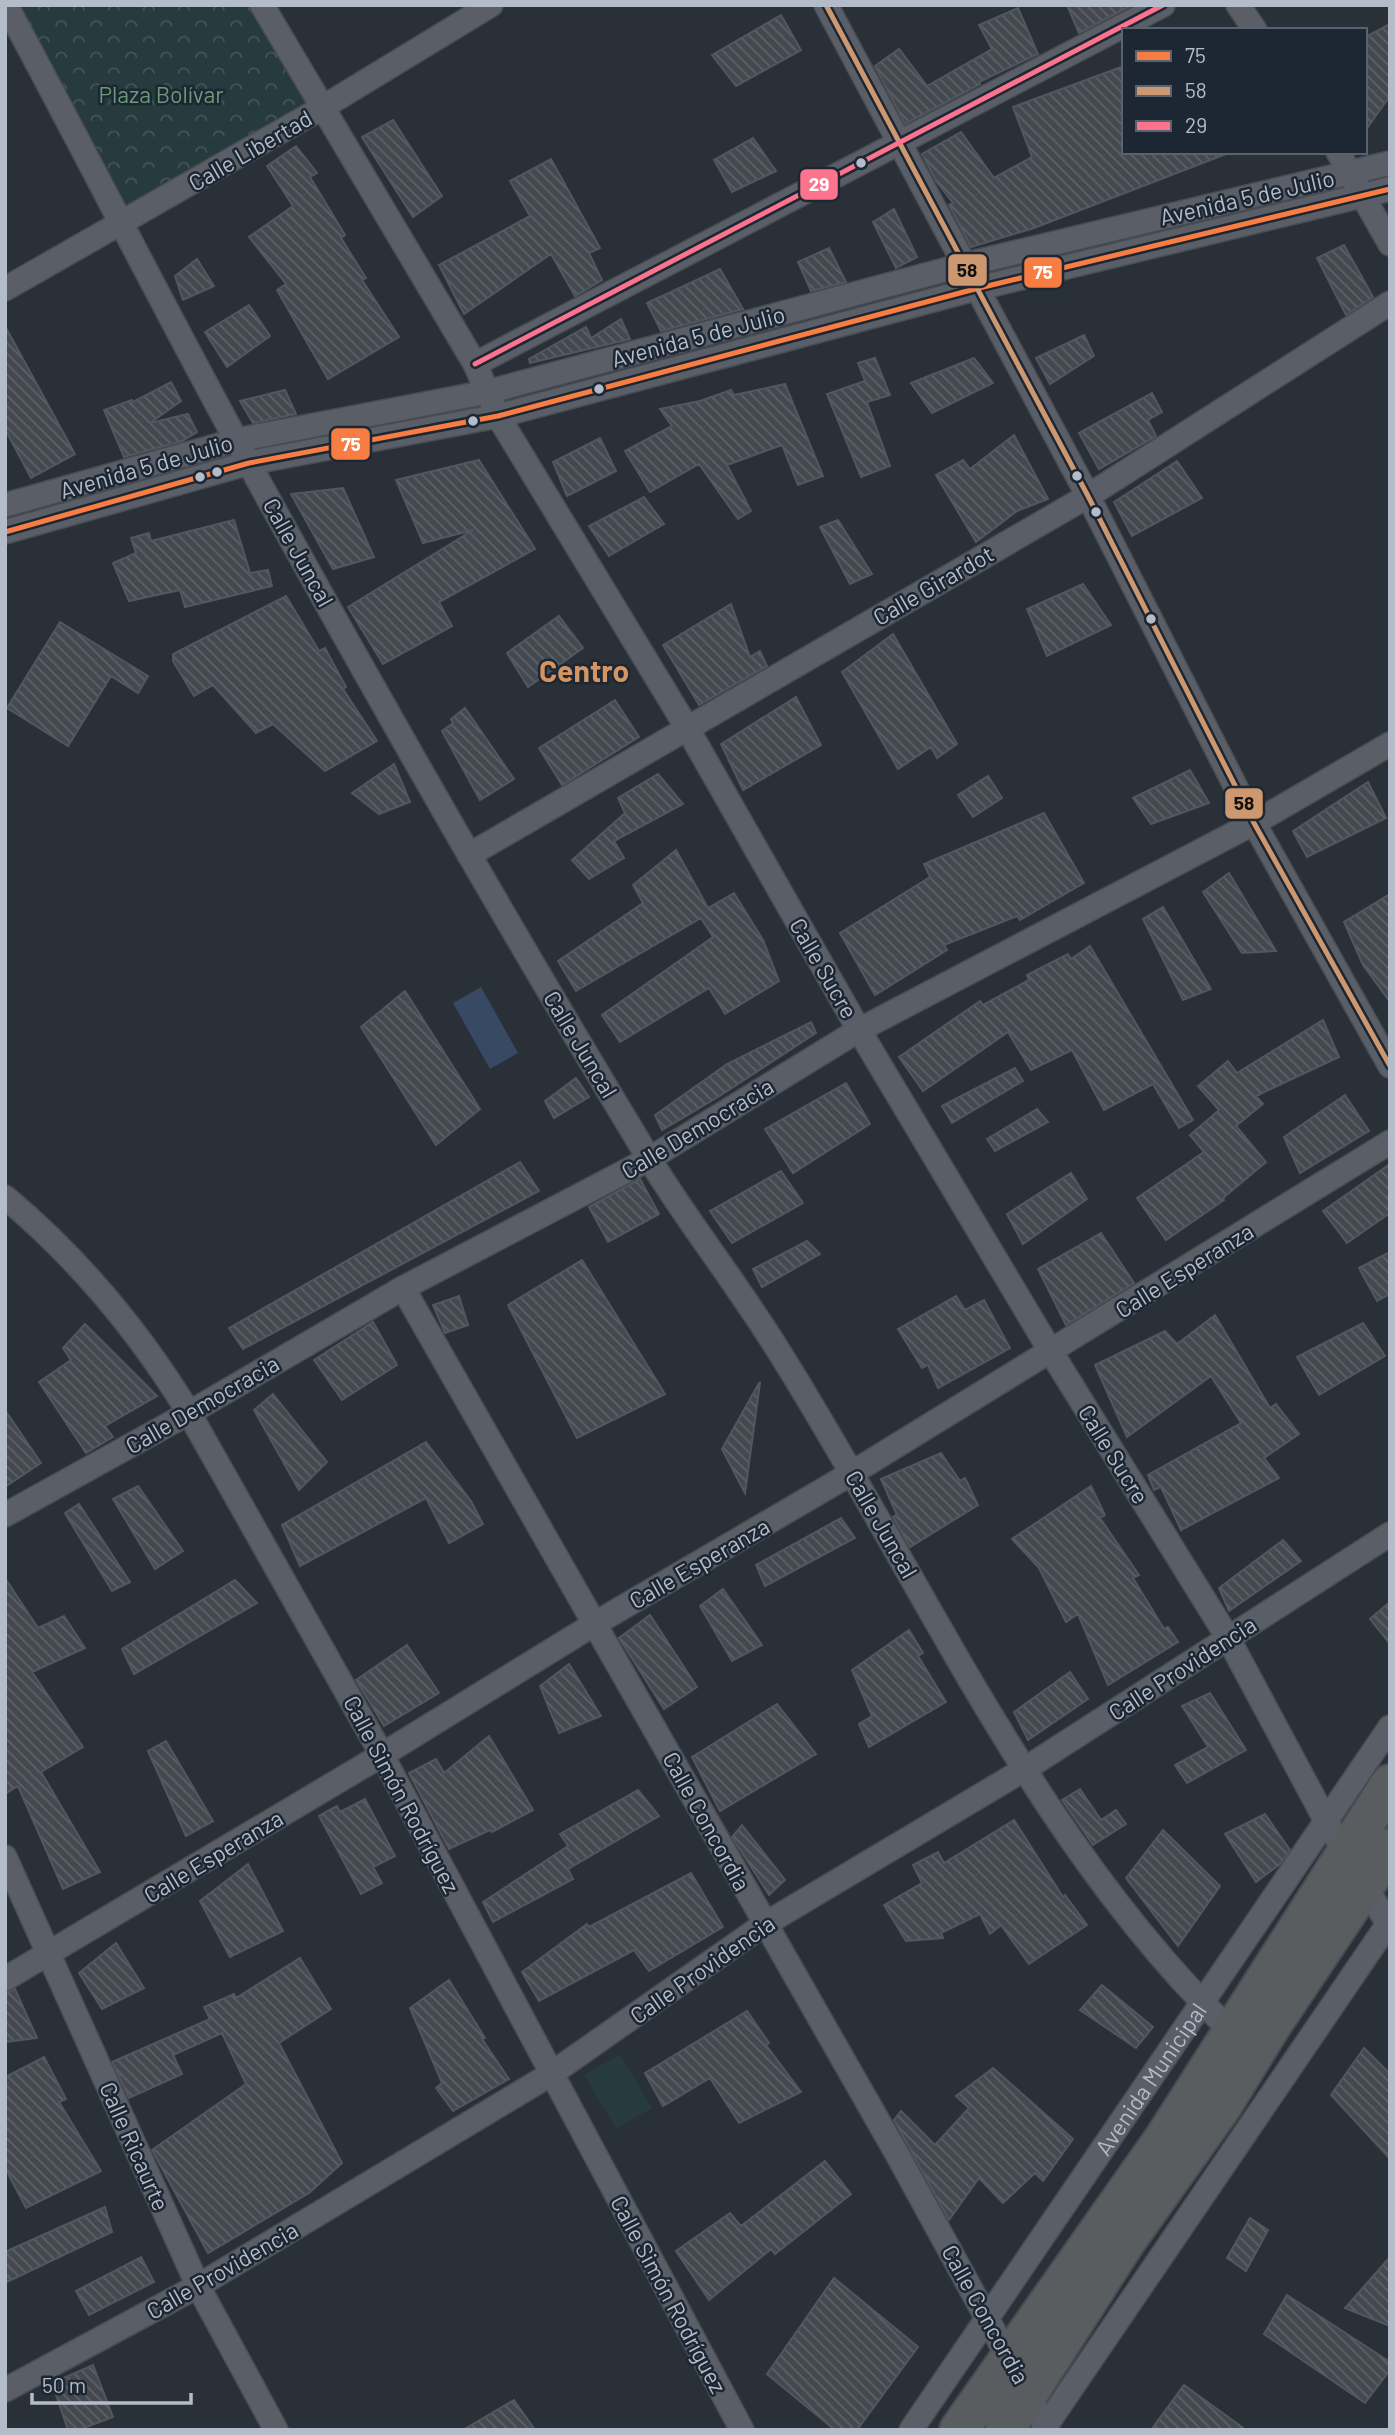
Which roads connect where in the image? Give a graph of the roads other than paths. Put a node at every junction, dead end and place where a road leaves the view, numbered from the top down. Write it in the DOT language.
graph roads {
  1 [pos="6,5"];
  2 [pos="262,5"];
  3 [pos="491,5"];
  4 [pos="826,5"];
  5 [pos="1163,5"];
  6 [pos="1238,5"];
  7 [pos="1254,28"];
  8 [pos="320,109"];
  9 [pos="898,142"];
  10 [pos="1339,154"];
  11 [pos="1390,163"];
  12 [pos="1351,172"];
  13 [pos="1390,189"];
  14 [pos="1363,196"];
  15 [pos="123,224"];
  16 [pos="1390,244"];
  17 [pos="963,265"];
  18 [pos="5,289"];
  19 [pos="975,289"];
  20 [pos="1390,303"];
  21 [pos="475,364"];
  22 [pos="487,392"];
  23 [pos="498,416"];
  24 [pos="237,440"];
  25 [pos="249,463"];
  26 [pos="1088,496"];
  27 [pos="5,505"];
  28 [pos="5,532"];
  29 [pos="686,726"];
  30 [pos="1390,744"];
  31 [pos="1254,823"];
  32 [pos="469,855"];
  33 [pos="859,1030"];
  34 [pos="1390,1066"];
  35 [pos="1390,1142"];
  36 [pos="649,1159"];
  37 [pos="5,1197"];
  38 [pos="402,1288"];
  39 [pos="1051,1352"];
  40 [pos="189,1413"];
  41 [pos="852,1473"];
  42 [pos="5,1515"];
  43 [pos="1390,1534"];
  44 [pos="596,1623"];
  45 [pos="1228,1638"];
  46 [pos="1390,1727"];
  47 [pos="382,1755"];
  48 [pos="1025,1769"];
  49 [pos="1390,1784"];
  50 [pos="1335,1834"];
  51 [pos="1390,1848"];
  52 [pos="5,1857"];
  53 [pos="1364,1884"];
  54 [pos="765,1923"];
  55 [pos="1389,1924"];
  56 [pos="48,1954"];
  57 [pos="5,1979"];
  58 [pos="1202,2004"];
  59 [pos="1270,2026"];
  60 [pos="1233,2033"];
  61 [pos="1303,2049"];
  62 [pos="551,2074"];
  63 [pos="198,2286"];
  64 [pos="986,2317"];
  65 [pos="1010,2358"];
  66 [pos="5,2390"];
  67 [pos="1030,2392"];
  68 [pos="1045,2428"];
  69 [pos="276,2430"];
  70 [pos="742,2430"];
  71 [pos="911,2430"];
  72 [pos="959,2430"];
  73 [pos="1005,2430"];
  1 -- 15 [label="street, Calle Juncal"];
  2 -- 8 [label="street, Calle Sucre"];
  3 -- 8 [label="street, Calle Libertad"];
  4 -- 9 [label="street"];
  5 -- 9 [label="street"];
  6 -- 7 [label="street"];
  8 -- 15 [label="street, Calle Libertad"];
  8 -- 21 [label="street, Calle Sucre"];
  9 -- 17 [label="street"];
  9 -- 21 [label="street"];
  10 -- 12 [label="street"];
  11 -- 12 [label="street, Avenida 5 de Julio"];
  12 -- 14 [label="street"];
  12 -- 17 [label="street, Avenida 5 de Julio"];
  13 -- 14 [label="street, Avenida 5 de Julio"];
  14 -- 16 [label="street"];
  14 -- 19 [label="street, Avenida 5 de Julio"];
  15 -- 18 [label="street, Calle Libertad"];
  15 -- 24 [label="street, Calle Juncal"];
  17 -- 19 [label="street"];
  17 -- 22 [label="street, Avenida 5 de Julio"];
  19 -- 23 [label="street, Avenida 5 de Julio"];
  19 -- 26 [label="street"];
  20 -- 26 [label="street, Calle Girardot"];
  21 -- 22 [label="street, Calle Sucre"];
  22 -- 23 [label="street, Calle Sucre"];
  22 -- 24 [label="street, Avenida 5 de Julio"];
  23 -- 25 [label="street, Avenida 5 de Julio"];
  23 -- 29 [label="street, Calle Sucre"];
  24 -- 25 [label="street, Calle Juncal"];
  24 -- 27 [label="street, Avenida 5 de Julio"];
  25 -- 28 [label="street, Avenida 5 de Julio"];
  25 -- 32 [label="street, Calle Juncal"];
  26 -- 29 [label="street, Calle Girardot"];
  26 -- 31 [label="street"];
  29 -- 32 [label="street, Calle Girardot"];
  29 -- 33 [label="street, Calle Sucre"];
  30 -- 31 [label="street, Calle Democracia"];
  31 -- 33 [label="street, Calle Democracia"];
  31 -- 34 [label="street"];
  32 -- 36 [label="street, Calle Juncal"];
  33 -- 36 [label="street, Calle Democracia"];
  33 -- 39 [label="street, Calle Sucre"];
  35 -- 39 [label="street, Calle Esperanza"];
  36 -- 38 [label="street, Calle Democracia"];
  36 -- 41 [label="street, Calle Juncal"];
  37 -- 40 [label="street, Calle Simón Rodríguez"];
  38 -- 40 [label="street, Calle Democracia"];
  38 -- 44 [label="street, Calle Concordia"];
  39 -- 41 [label="street, Calle Esperanza"];
  39 -- 45 [label="street, Calle Sucre"];
  40 -- 42 [label="street, Calle Democracia"];
  40 -- 47 [label="street, Calle Simón Rodríguez"];
  41 -- 44 [label="street, Calle Esperanza"];
  41 -- 48 [label="street, Calle Juncal"];
  43 -- 45 [label="street, Calle Providencia"];
  44 -- 47 [label="street, Calle Esperanza"];
  44 -- 54 [label="street, Calle Concordia"];
  45 -- 48 [label="street, Calle Providencia"];
  45 -- 50 [label="street, Calle Sucre"];
  46 -- 50 [label="street, Avenida Municipal"];
  47 -- 56 [label="street, Calle Esperanza"];
  47 -- 62 [label="street, Calle Simón Rodríguez"];
  48 -- 54 [label="street, Calle Providencia"];
  48 -- 58 [label="street, Calle Juncal"];
  49 -- 50 [label="highway, Avenida Municipal"];
  50 -- 53 [label="street, Calle Sucre"];
  50 -- 58 [label="street, Avenida Municipal"];
  50 -- 60 [label="highway, Avenida Municipal"];
  51 -- 53 [label="highway"];
  52 -- 56 [label="street, Calle Ricaurte"];
  53 -- 55 [label="street, Calle Sucre"];
  53 -- 59 [label="highway"];
  54 -- 62 [label="street, Calle Providencia"];
  54 -- 64 [label="street, Calle Concordia"];
  55 -- 61 [label="street"];
  56 -- 57 [label="street, Calle Esperanza"];
  56 -- 63 [label="street, Calle Ricaurte"];
  58 -- 60 [label="street, Calle Juncal"];
  58 -- 64 [label="street, Avenida Municipal"];
  59 -- 61 [label="street"];
  59 -- 67 [label="highway"];
  60 -- 65 [label="highway, Avenida Municipal"];
  61 -- 68 [label="street"];
  62 -- 63 [label="street, Calle Providencia"];
  62 -- 70 [label="street, Calle Simón Rodríguez"];
  63 -- 66 [label="street, Calle Providencia"];
  63 -- 69 [label="street, Calle Ricaurte"];
  64 -- 65 [label="street, Calle Concordia"];
  64 -- 71 [label="street, Avenida Municipal"];
  65 -- 67 [label="street, Calle Concordia"];
  65 -- 72 [label="highway, Avenida Municipal"];
  67 -- 68 [label="street, Calle Concordia"];
  67 -- 73 [label="highway"];
}
